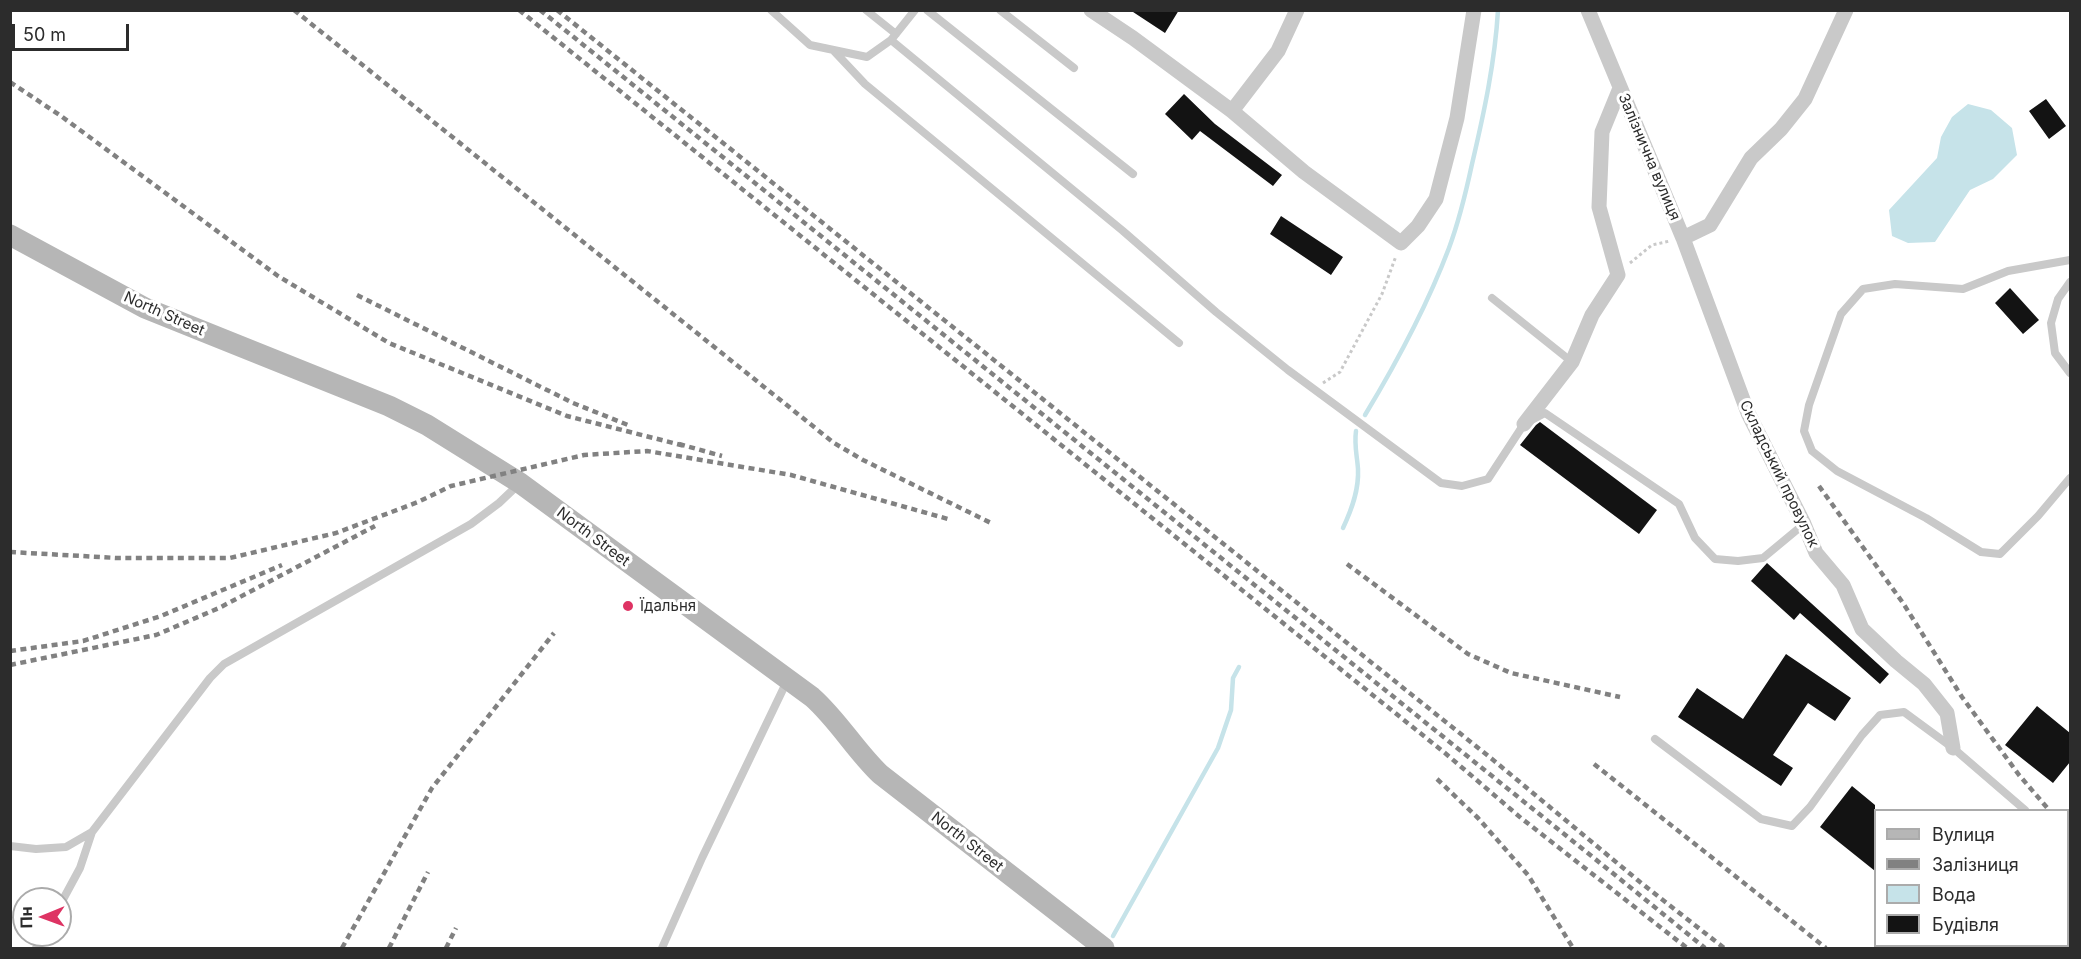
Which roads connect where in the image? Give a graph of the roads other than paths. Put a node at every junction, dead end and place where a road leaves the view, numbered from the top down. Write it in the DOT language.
graph roads {
  1 [pos="771,10"];
  2 [pos="866,10"];
  3 [pos="915,10"];
  4 [pos="927,10"];
  5 [pos="1000,10"];
  6 [pos="1091,10"];
  7 [pos="1297,10"];
  8 [pos="1474,10"];
  9 [pos="1588,10"];
  10 [pos="1846,10"];
  11 [pos="893,37"];
  12 [pos="832,49"];
  13 [pos="1074,68"];
  14 [pos="1620,88"];
  15 [pos="1232,111"];
  16 [pos="1133,174"];
  17 [pos="10,235"];
  18 [pos="1683,238"];
  19 [pos="2070,260"];
  20 [pos="2070,282"];
  21 [pos="1492,298"];
  22 [pos="1179,343"];
  23 [pos="1572,362"];
  24 [pos="2070,373"];
  25 [pos="1524,424"];
  26 [pos="2070,478"];
  27 [pos="520,483"];
  28 [pos="1804,524"];
  29 [pos="789,678"];
  30 [pos="1655,739"];
  31 [pos="1953,748"];
  32 [pos="2024,809"];
  33 [pos="92,832"];
  34 [pos="10,846"];
  35 [pos="70,887"];
  36 [pos="662,948"];
  37 [pos="1104,948"];
  1 -- 12 [label="lane"];
  2 -- 11 [label="lane"];
  3 -- 11 [label="lane"];
  4 -- 16 [label="lane"];
  5 -- 13 [label="lane"];
  6 -- 15 [label="street"];
  7 -- 15 [label="street"];
  8 -- 15 [label="street"];
  9 -- 14 [label="street, Залізнична вулиця"];
  10 -- 18 [label="street, Залізнична вулиця"];
  11 -- 12 [label="lane"];
  11 -- 25 [label="lane"];
  12 -- 22 [label="lane"];
  14 -- 18 [label="street, Залізнична вулиця"];
  14 -- 23 [label="street"];
  17 -- 27 [label="street, North Street"];
  18 -- 28 [label="street, Складський провулок"];
  19 -- 26 [label="lane"];
  20 -- 24 [label="lane"];
  21 -- 23 [label="lane"];
  23 -- 25 [label="street"];
  25 -- 28 [label="lane"];
  27 -- 29 [label="street, North Street"];
  27 -- 33 [label="lane"];
  28 -- 31 [label="street, Складський провулок"];
  29 -- 36 [label="lane"];
  29 -- 37 [label="street, North Street"];
  30 -- 31 [label="lane"];
  31 -- 32 [label="lane"];
  33 -- 34 [label="lane"];
  33 -- 35 [label="lane"];
}
